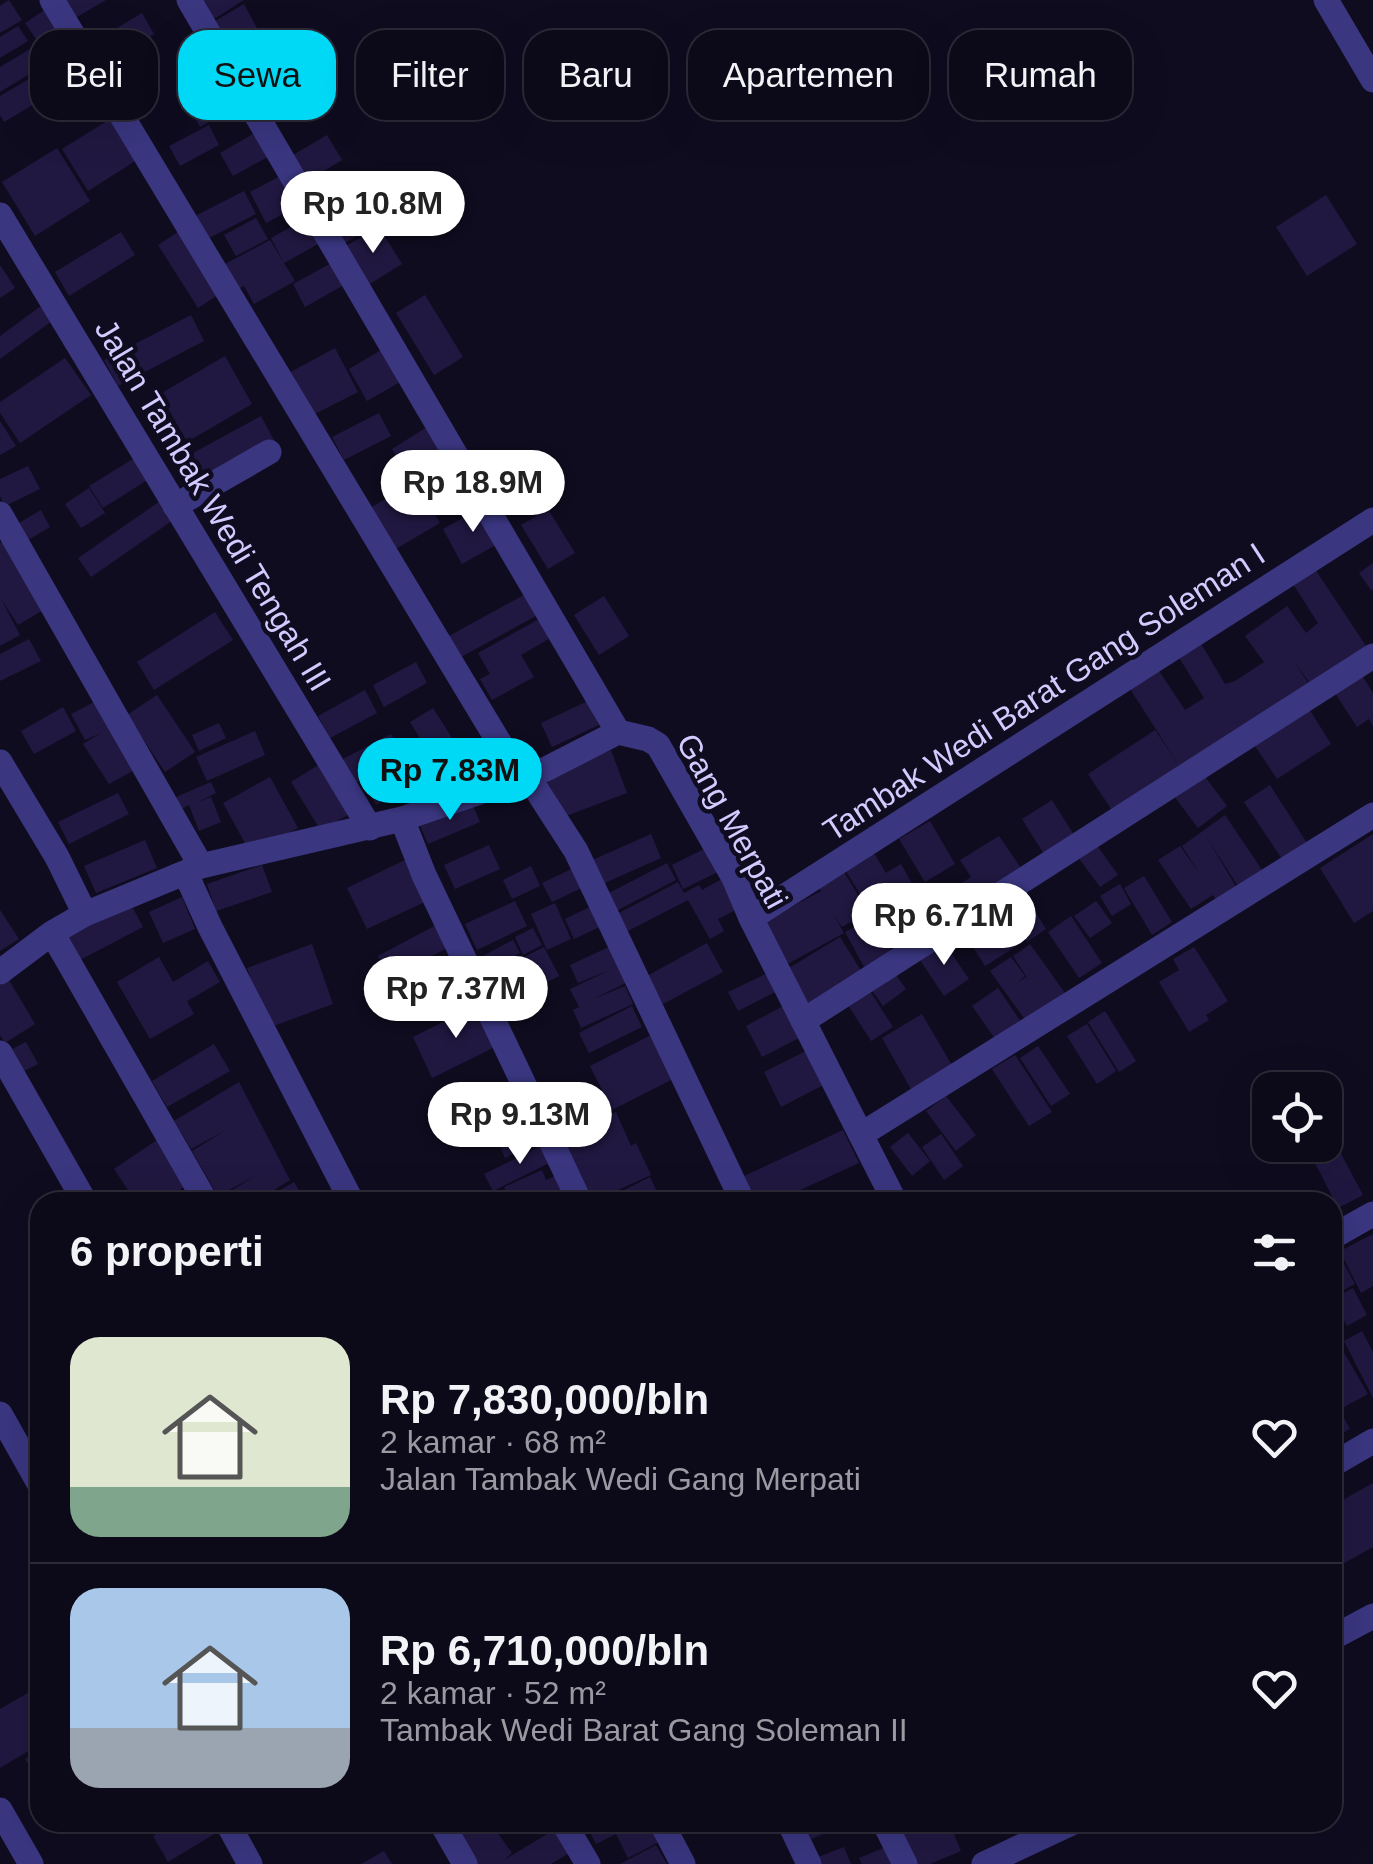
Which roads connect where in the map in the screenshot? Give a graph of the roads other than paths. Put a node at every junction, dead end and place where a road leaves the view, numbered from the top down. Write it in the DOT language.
graph roads {
  1 [pos="52,0"];
  2 [pos="190,0"];
  3 [pos="1326,0"];
  4 [pos="1373,80"];
  5 [pos="0,215"];
  6 [pos="269,452"];
  7 [pos="175,506"];
  8 [pos="0,514"];
  9 [pos="1373,520"];
  10 [pos="1373,656"];
  11 [pos="618,732"];
  12 [pos="0,762"];
  13 [pos="524,776"];
  14 [pos="1373,815"];
  15 [pos="402,818"];
  16 [pos="370,828"];
  17 [pos="194,870"];
  18 [pos="85,914"];
  19 [pos="751,918"];
  20 [pos="52,932"];
  21 [pos="0,972"];
  22 [pos="803,1022"];
  23 [pos="0,1054"];
  24 [pos="862,1134"];
  25 [pos="80,1192"];
  26 [pos="200,1192"];
  27 [pos="347,1192"];
  28 [pos="575,1192"];
  29 [pos="738,1192"];
  30 [pos="890,1192"];
  31 [pos="1373,1214"];
  32 [pos="1342,1231"];
  33 [pos="0,1414"];
  34 [pos="1373,1442"];
  35 [pos="1342,1459"];
  36 [pos="30,1467"];
  37 [pos="1373,1616"];
  38 [pos="1342,1633"];
  39 [pos="0,1810"];
  40 [pos="232,1832"];
  41 [pos="447,1832"];
  42 [pos="570,1832"];
  43 [pos="666,1832"];
  44 [pos="794,1832"];
  45 [pos="889,1832"];
  46 [pos="1039,1832"];
  47 [pos="32,1864"];
  48 [pos="250,1864"];
  49 [pos="465,1864"];
  50 [pos="588,1864"];
  51 [pos="683,1864"];
  52 [pos="809,1864"];
  53 [pos="904,1864"];
  54 [pos="984,1864"];
  1 -- 13 [label="street"];
  2 -- 11 [label="street"];
  3 -- 4 [label="street"];
  5 -- 7 [label="street, Jalan Tambak Wedi Tengah III"];
  6 -- 7 [label="street"];
  7 -- 16 [label="street, Jalan Tambak Wedi Tengah III"];
  8 -- 17 [label="street"];
  9 -- 19 [label="street, Tambak Wedi Barat Gang Soleman I"];
  10 -- 22 [label="street"];
  11 -- 13 [label="street"];
  11 -- 19 [label="street, Gang Merpati"];
  12 -- 18 [label="street"];
  13 -- 15 [label="street"];
  13 -- 29 [label="street"];
  14 -- 24 [label="street"];
  15 -- 16 [label="street"];
  15 -- 28 [label="street"];
  16 -- 17 [label="street"];
  17 -- 18 [label="street"];
  17 -- 27 [label="street"];
  18 -- 20 [label="street"];
  19 -- 22 [label="street, Gang Merpati"];
  20 -- 21 [label="street"];
  20 -- 26 [label="street"];
  22 -- 24 [label="street, Gang Merpati"];
  23 -- 25 [label="street"];
  24 -- 30 [label="street, Gang Merpati"];
  31 -- 32 [label="street"];
  33 -- 36 [label="street"];
  34 -- 35 [label="street"];
  37 -- 38 [label="street"];
  39 -- 47 [label="street"];
  40 -- 48 [label="street"];
  41 -- 49 [label="street"];
  42 -- 50 [label="street"];
  43 -- 51 [label="street"];
  44 -- 52 [label="street"];
  45 -- 53 [label="street"];
  46 -- 54 [label="street"];
}
